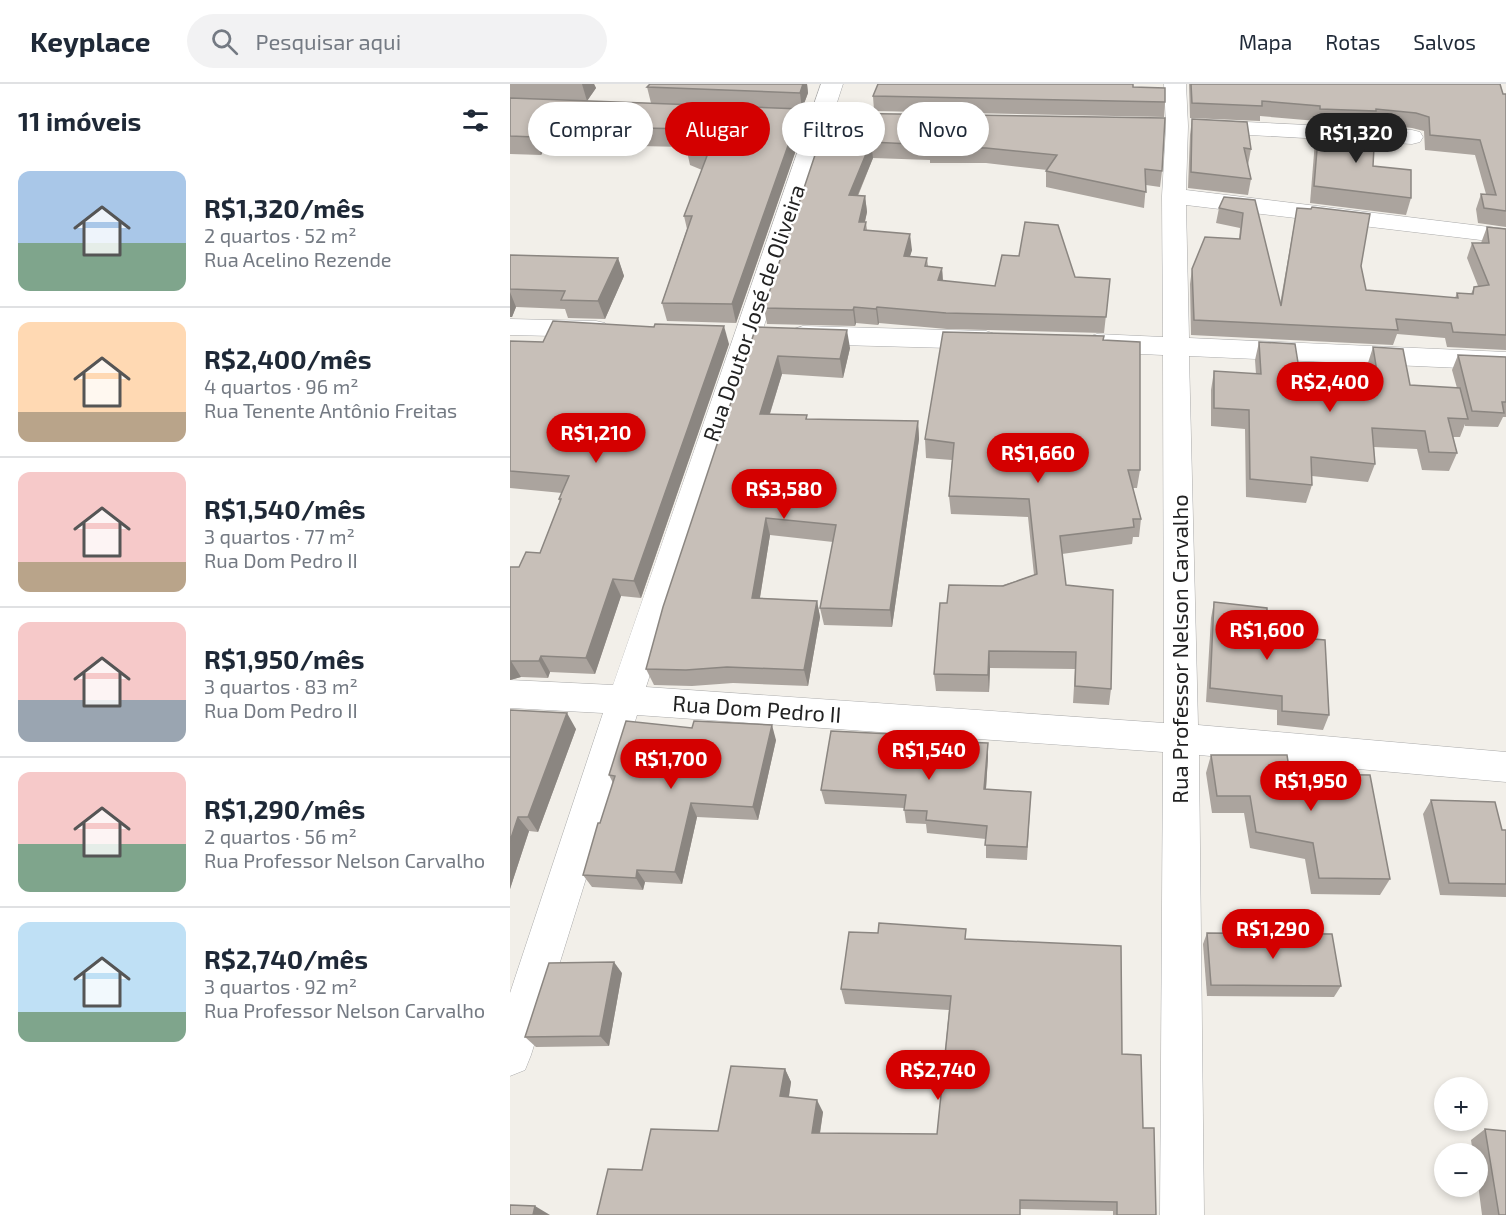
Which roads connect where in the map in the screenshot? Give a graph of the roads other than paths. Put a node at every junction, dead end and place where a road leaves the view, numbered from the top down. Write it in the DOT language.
graph roads {
  1 [pos="832,84"];
  2 [pos="1175,84"];
  3 [pos="1165,126"];
  4 [pos="1412,137"];
  5 [pos="1174,196"];
  6 [pos="1506,236"];
  7 [pos="510,327"];
  8 [pos="616,329"];
  9 [pos="755,333"];
  10 [pos="1009,341"];
  11 [pos="1069,342"];
  12 [pos="1177,346"];
  13 [pos="1506,362"];
  14 [pos="510,694"];
  15 [pos="624,699"];
  16 [pos="1181,738"];
  17 [pos="1506,767"];
  18 [pos="510,1055"];
  19 [pos="1182,1215"];
  1 -- 9 [label="street, Rua Doutor José de Oliveira"];
  2 -- 3 [label="street, Rua Professor Nelson Carvalho"];
  3 -- 4 [label="street"];
  3 -- 5 [label="street, Rua Professor Nelson Carvalho"];
  5 -- 6 [label="street"];
  5 -- 12 [label="street, Rua Professor Nelson Carvalho"];
  7 -- 8 [label="street"];
  9 -- 10 [label="street"];
  9 -- 15 [label="street, Rua Doutor José de Oliveira"];
  11 -- 12 [label="street"];
  12 -- 13 [label="street"];
  12 -- 16 [label="street, Rua Professor Nelson Carvalho"];
  14 -- 15 [label="street, Rua Dom Pedro II"];
  15 -- 16 [label="street, Rua Dom Pedro II"];
  15 -- 18 [label="street, Rua Doutor José de Oliveira"];
  16 -- 17 [label="street, Rua Dom Pedro II"];
  16 -- 19 [label="street, Rua Professor Nelson Carvalho"];
}
